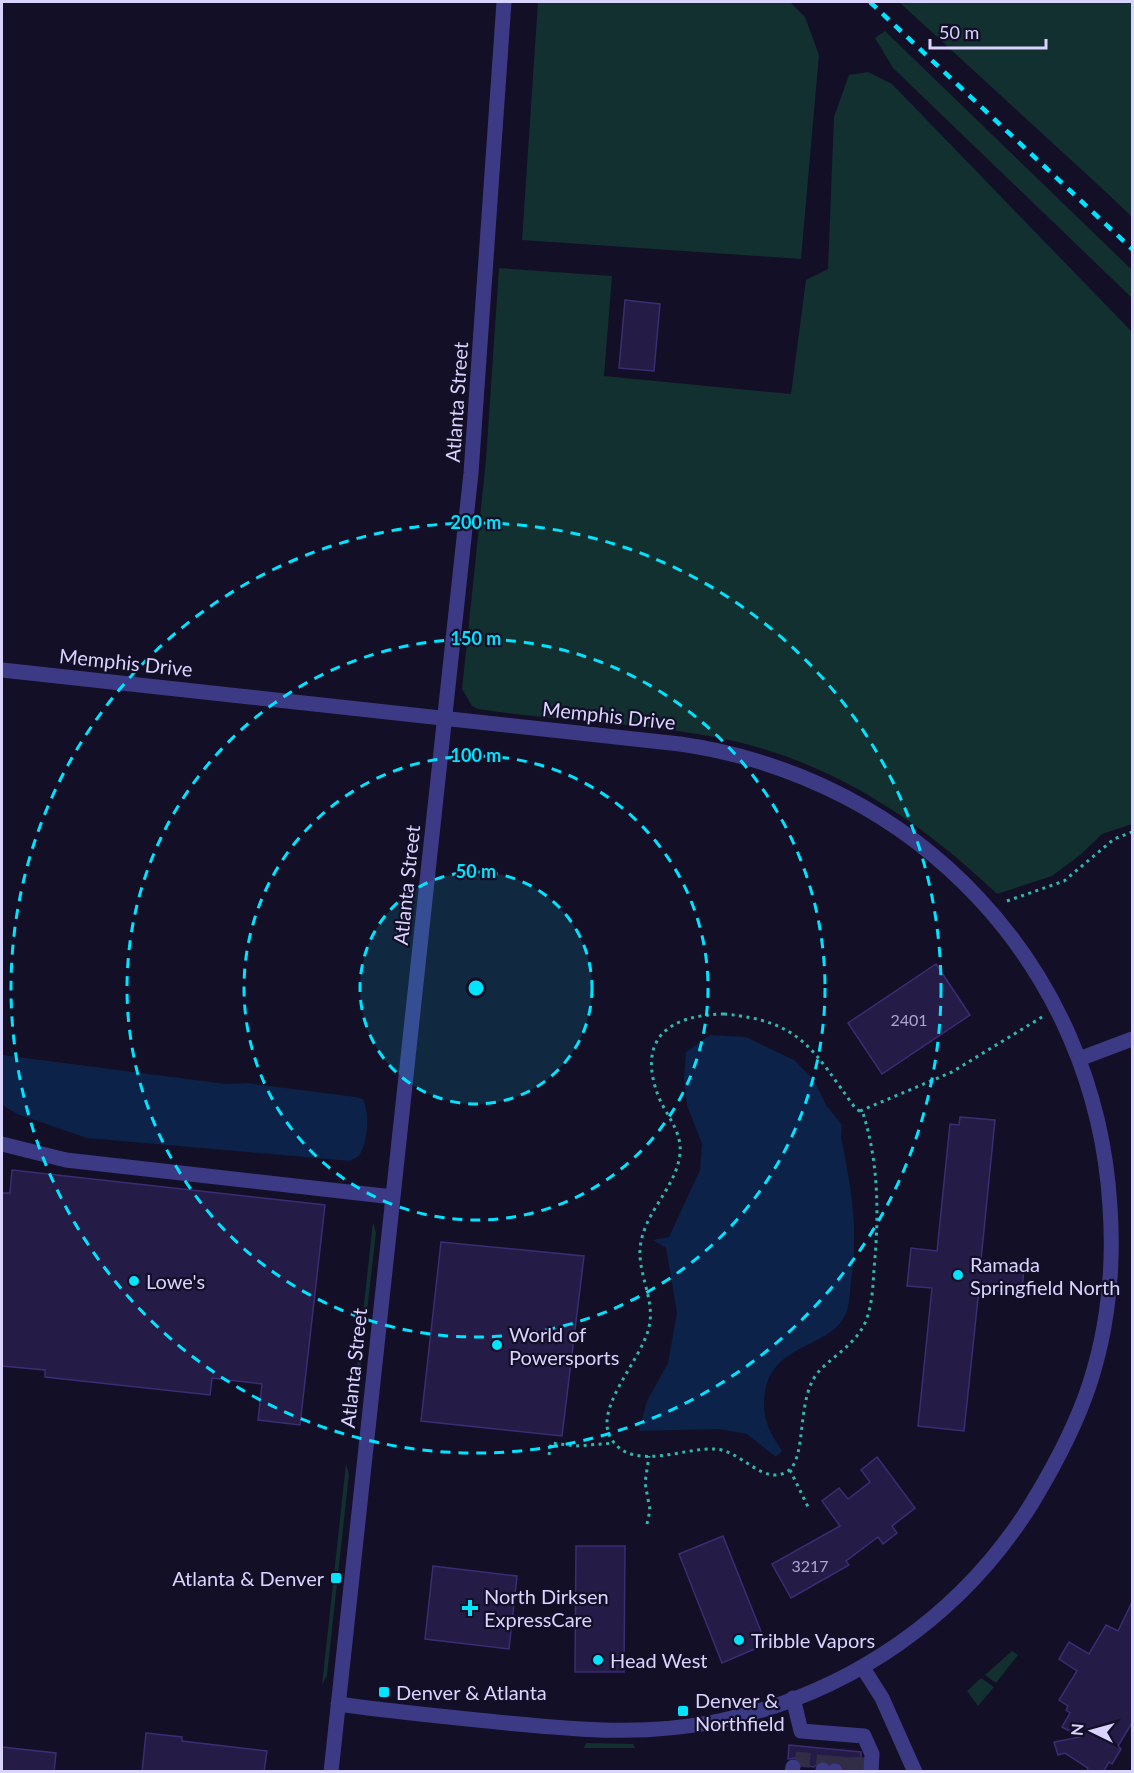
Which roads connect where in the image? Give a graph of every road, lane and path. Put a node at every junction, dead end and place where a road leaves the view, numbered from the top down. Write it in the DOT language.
graph roads {
  1 [pos="504,2"];
  2 [pos="2,670"];
  3 [pos="446,718"];
  4 [pos="1132,832"];
  5 [pos="1007,901"];
  6 [pos="1044,1016"];
  7 [pos="1132,1039"];
  8 [pos="1080,1059"];
  9 [pos="860,1112"];
  10 [pos="2,1144"];
  11 [pos="393,1197"];
  12 [pos="614,1443"];
  13 [pos="549,1455"];
  14 [pos="649,1456"];
  15 [pos="790,1470"];
  16 [pos="809,1509"];
  17 [pos="648,1524"];
  18 [pos="863,1668"];
  19 [pos="793,1698"];
  20 [pos="338,1704"];
  21 [pos="331,1772"];
  22 [pos="871,1772"];
  23 [pos="915,1772"];
  1 -- 3 [label="street, Atlanta Street"];
  2 -- 3 [label="street, Memphis Drive"];
  3 -- 8 [label="street, Memphis Drive"];
  3 -- 11 [label="street, Atlanta Street"];
  4 -- 5 [label="path"];
  6 -- 9 [label="path"];
  7 -- 8 [label="street"];
  8 -- 18 [label="street, Memphis Drive"];
  9 -- 12 [label="path"];
  9 -- 15 [label="path"];
  10 -- 11 [label="street"];
  11 -- 20 [label="street, Atlanta Street"];
  12 -- 13 [label="path"];
  12 -- 14 [label="path"];
  14 -- 15 [label="path"];
  14 -- 17 [label="path"];
  15 -- 16 [label="path"];
  18 -- 19 [label="street, Memphis Drive"];
  18 -- 23 [label="street"];
  19 -- 20 [label="street, Memphis Drive"];
  19 -- 22 [label="street"];
  20 -- 21 [label="street, Atlanta Street"];
}
